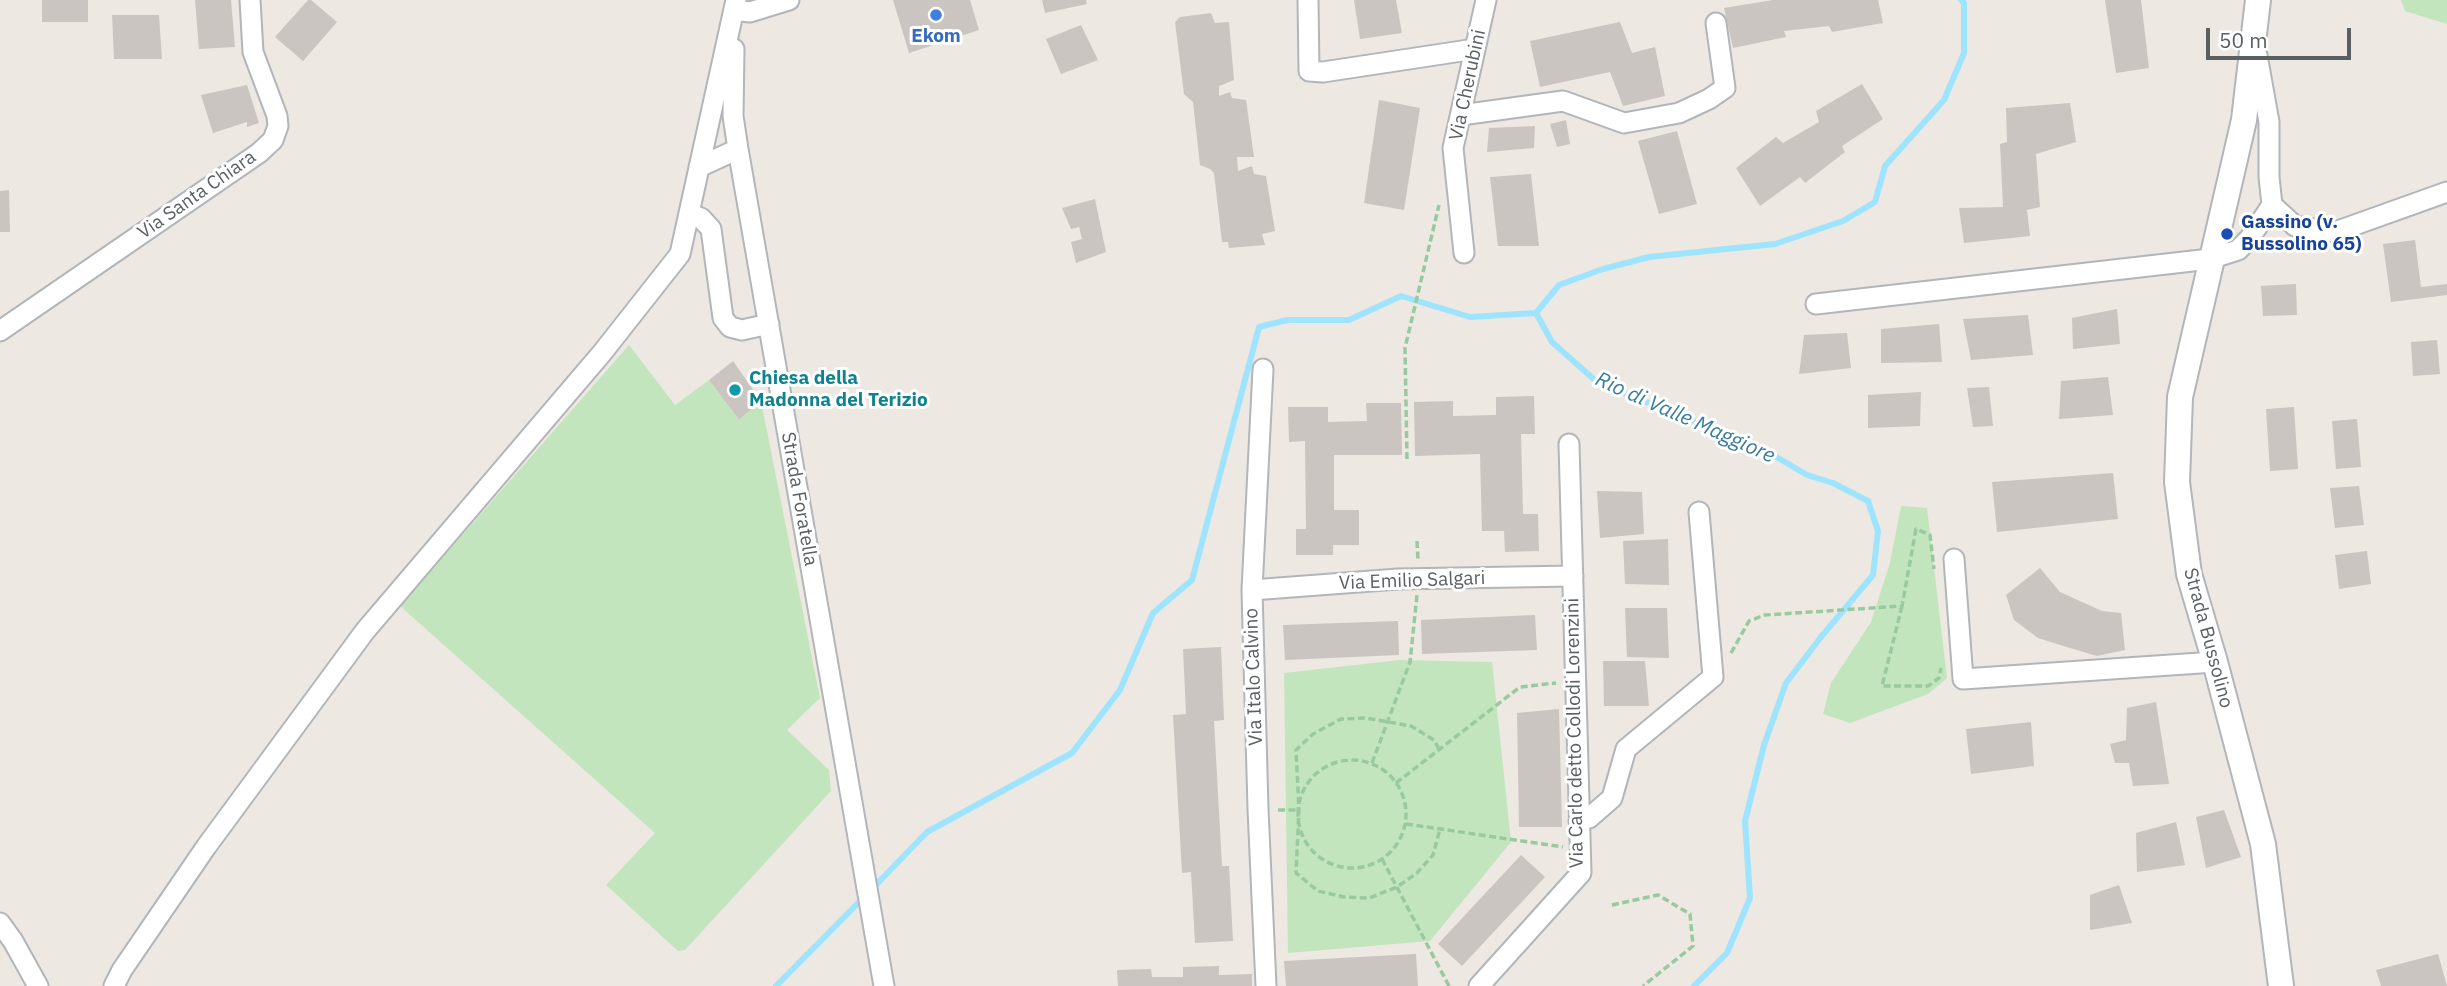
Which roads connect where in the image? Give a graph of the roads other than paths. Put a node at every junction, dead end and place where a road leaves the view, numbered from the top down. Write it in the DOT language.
graph roads {
  1 [pos="250,0"];
  2 [pos="789,0"];
  3 [pos="1308,0"];
  4 [pos="1486,0"];
  5 [pos="2258,0"];
  6 [pos="735,5"];
  7 [pos="1716,23"];
  8 [pos="2254,35"];
  9 [pos="1475,49"];
  10 [pos="1461,115"];
  11 [pos="733,116"];
  12 [pos="707,132"];
  13 [pos="738,149"];
  14 [pos="699,167"];
  15 [pos="2447,192"];
  16 [pos="2272,205"];
  17 [pos="689,213"];
  18 [pos="1464,253"];
  19 [pos="2210,259"];
  20 [pos="1816,304"];
  21 [pos="769,324"];
  22 [pos="0,331"];
  23 [pos="1263,369"];
  24 [pos="1569,443"];
  25 [pos="1699,512"];
  26 [pos="1954,559"];
  27 [pos="1573,576"];
  28 [pos="1252,590"];
  29 [pos="2215,662"];
  30 [pos="1579,821"];
  31 [pos="0,923"];
  32 [pos="13,941"];
  33 [pos="118,978"];
  34 [pos="38,986"];
  35 [pos="46,986"];
  36 [pos="105,986"];
  37 [pos="884,986"];
  38 [pos="1266,986"];
  39 [pos="1479,986"];
  40 [pos="2281,986"];
  1 -- 22 [label="street, Via Santa Chiara"];
  2 -- 6 [label="street"];
  3 -- 9 [label="street"];
  4 -- 9 [label="street, Via Cherubini"];
  5 -- 8 [label="street, Strada Bussolino"];
  6 -- 11 [label="street, Strada Foratella"];
  6 -- 12 [label="street"];
  7 -- 10 [label="street"];
  8 -- 16 [label="street"];
  8 -- 19 [label="street, Strada Bussolino"];
  9 -- 10 [label="street, Via Cherubini"];
  10 -- 18 [label="street, Via Cherubini"];
  11 -- 12 [label="street"];
  11 -- 13 [label="street, Strada Foratella"];
  12 -- 14 [label="street"];
  13 -- 14 [label="street"];
  13 -- 21 [label="street, Strada Foratella"];
  14 -- 17 [label="street"];
  15 -- 16 [label="street"];
  16 -- 19 [label="street"];
  17 -- 21 [label="street"];
  17 -- 33 [label="street"];
  19 -- 20 [label="street"];
  19 -- 29 [label="street, Strada Bussolino"];
  21 -- 37 [label="street, Strada Foratella"];
  23 -- 28 [label="street, Via Italo Calvino"];
  24 -- 27 [label="street, Via Carlo detto Collodi Lorenzini"];
  25 -- 30 [label="street"];
  26 -- 29 [label="street"];
  27 -- 28 [label="street, Via Emilio Salgari"];
  27 -- 30 [label="street, Via Carlo detto Collodi Lorenzini"];
  28 -- 38 [label="street, Via Italo Calvino"];
  29 -- 40 [label="street, Strada Bussolino"];
  30 -- 39 [label="street, Via Carlo detto Collodi Lorenzini"];
  31 -- 32 [label="street"];
  32 -- 34 [label="street"];
  32 -- 35 [label="street"];
  33 -- 36 [label="street"];
}
